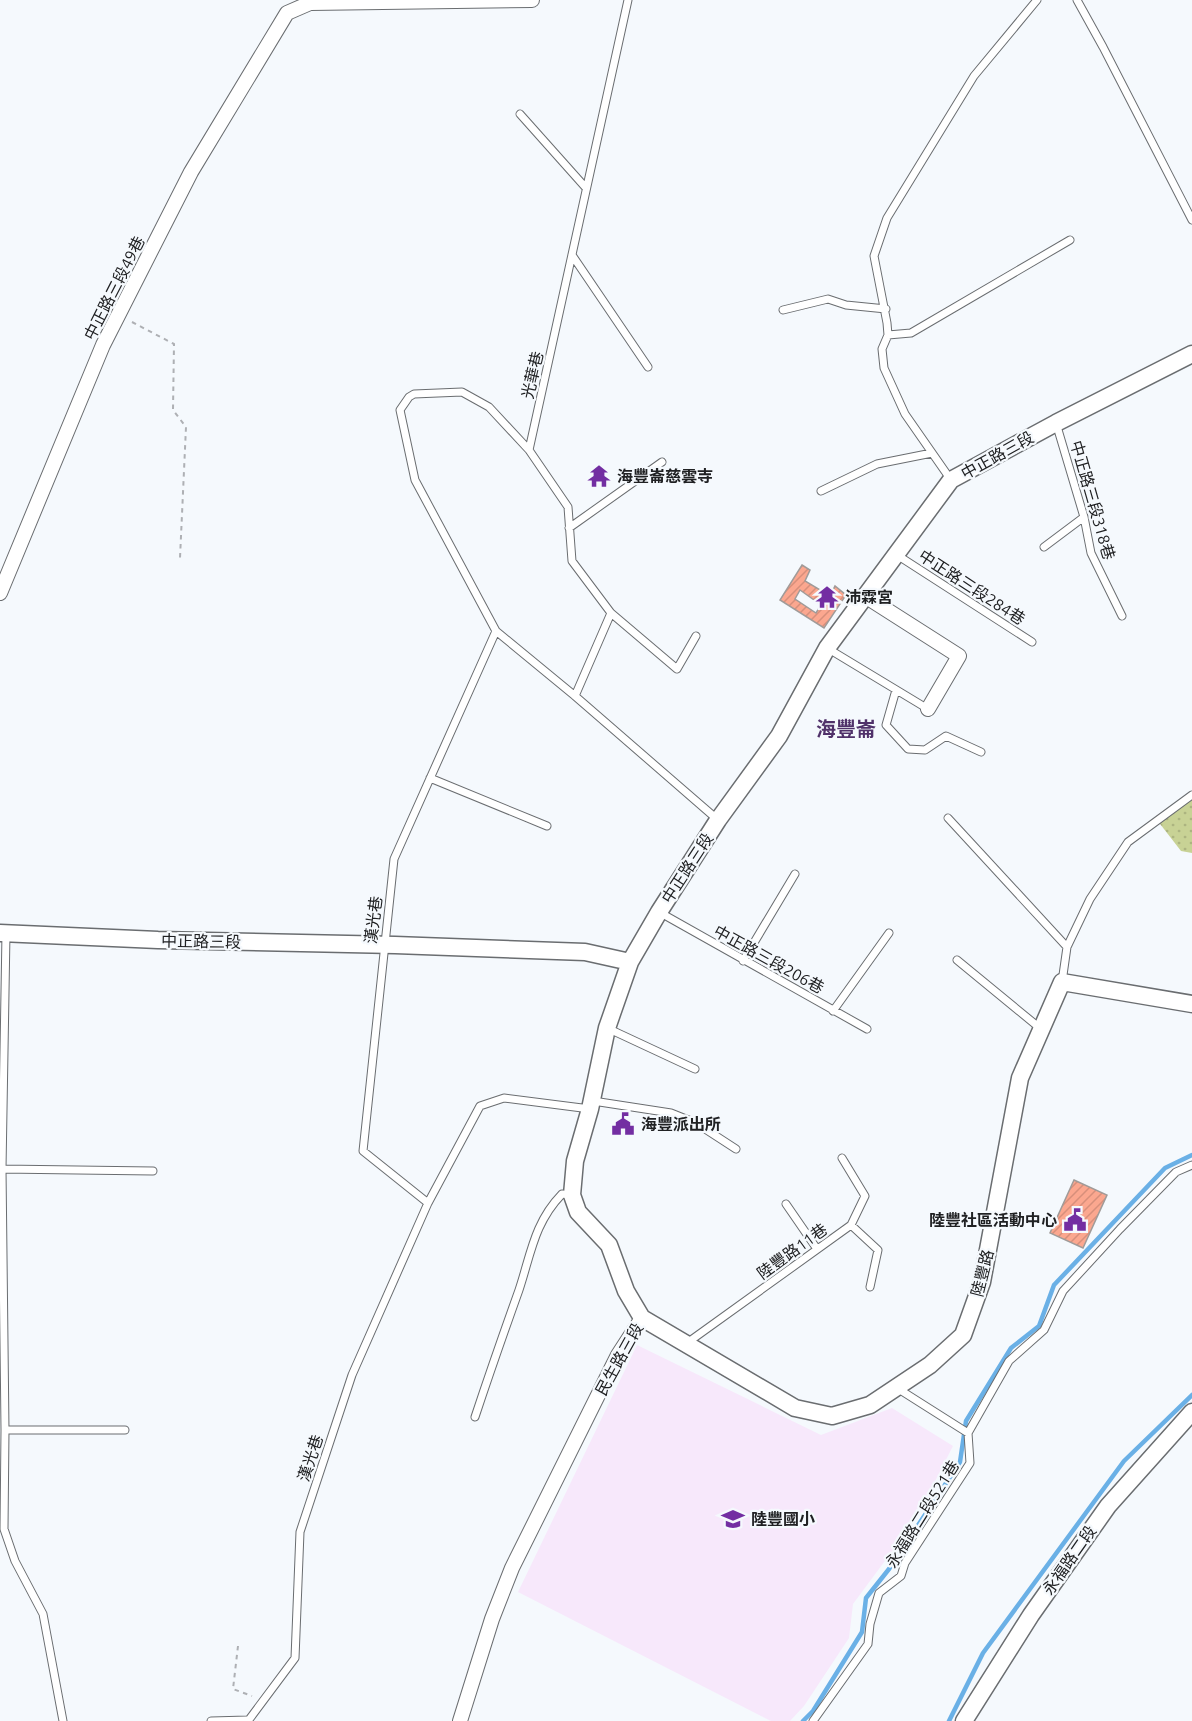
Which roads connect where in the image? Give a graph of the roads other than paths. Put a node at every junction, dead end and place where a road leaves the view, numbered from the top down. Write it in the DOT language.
graph roads {
  1 [pos="532,0"];
  2 [pos="628,0"];
  3 [pos="1037,0"];
  4 [pos="1077,0"];
  5 [pos="520,114"];
  6 [pos="586,188"];
  7 [pos="1192,220"];
  8 [pos="1070,240"];
  9 [pos="572,255"];
  10 [pos="886,309"];
  11 [pos="783,310"];
  12 [pos="888,335"];
  13 [pos="1192,354"];
  14 [pos="648,367"];
  15 [pos="1056,423"];
  16 [pos="529,450"];
  17 [pos="932,453"];
  18 [pos="662,462"];
  19 [pos="951,480"];
  20 [pos="821,490"];
  21 [pos="1084,517"];
  22 [pos="569,528"];
  23 [pos="1044,547"];
  24 [pos="897,555"];
  25 [pos="0,593"];
  26 [pos="865,596"];
  27 [pos="611,613"];
  28 [pos="1122,616"];
  29 [pos="496,630"];
  30 [pos="696,636"];
  31 [pos="1032,642"];
  32 [pos="827,648"];
  33 [pos="896,690"];
  34 [pos="575,696"];
  35 [pos="928,709"];
  36 [pos="981,752"];
  37 [pos="430,778"];
  38 [pos="1192,795"];
  39 [pos="948,818"];
  40 [pos="718,820"];
  41 [pos="547,826"];
  42 [pos="795,874"];
  43 [pos="659,912"];
  44 [pos="3,933"];
  45 [pos="889,933"];
  46 [pos="383,945"];
  47 [pos="1067,947"];
  48 [pos="957,960"];
  49 [pos="743,961"];
  50 [pos="630,962"];
  51 [pos="1062,982"];
  52 [pos="1192,1004"];
  53 [pos="833,1011"];
  54 [pos="607,1028"];
  55 [pos="867,1029"];
  56 [pos="1041,1029"];
  57 [pos="695,1069"];
  58 [pos="590,1105"];
  59 [pos="736,1149"];
  60 [pos="842,1158"];
  61 [pos="1192,1165"];
  62 [pos="2,1169"];
  63 [pos="153,1171"];
  64 [pos="573,1195"];
  65 [pos="428,1203"];
  66 [pos="786,1204"];
  67 [pos="851,1225"];
  68 [pos="817,1249"];
  69 [pos="870,1287"];
  70 [pos="642,1318"];
  71 [pos="687,1343"];
  72 [pos="897,1388"];
  73 [pos="1192,1412"];
  74 [pos="475,1417"];
  75 [pos="5,1430"];
  76 [pos="125,1430"];
  77 [pos="968,1433"];
  78 [pos="63,1721"];
  79 [pos="211,1721"];
  80 [pos="247,1721"];
  81 [pos="460,1721"];
  82 [pos="813,1721"];
  83 [pos="964,1721"];
  1 -- 25 [label="street, 中正路三段49巷"];
  2 -- 6 [label="lane, 光華巷"];
  3 -- 10 [label="lane"];
  4 -- 7 [label="lane"];
  5 -- 6 [label="lane"];
  6 -- 9 [label="lane, 光華巷"];
  8 -- 12 [label="lane"];
  9 -- 14 [label="lane"];
  9 -- 16 [label="lane, 光華巷"];
  10 -- 11 [label="lane"];
  10 -- 12 [label="lane"];
  12 -- 17 [label="lane"];
  13 -- 15 [label="street, 中正路三段"];
  15 -- 19 [label="street, 中正路三段"];
  15 -- 21 [label="lane, 中正路三段318巷"];
  16 -- 22 [label="lane"];
  16 -- 29 [label="lane"];
  17 -- 19 [label="lane"];
  17 -- 20 [label="lane"];
  18 -- 22 [label="lane"];
  19 -- 24 [label="street, 中正路三段"];
  21 -- 23 [label="lane"];
  21 -- 28 [label="lane, 中正路三段318巷"];
  22 -- 27 [label="lane"];
  24 -- 26 [label="street, 中正路三段"];
  24 -- 31 [label="lane, 中正路三段284巷"];
  26 -- 32 [label="street, 中正路三段"];
  26 -- 35 [label="street"];
  27 -- 30 [label="lane"];
  27 -- 34 [label="lane"];
  29 -- 34 [label="lane"];
  29 -- 37 [label="lane, 漢光巷"];
  32 -- 33 [label="lane"];
  32 -- 40 [label="street, 中正路三段"];
  33 -- 35 [label="lane"];
  33 -- 36 [label="lane"];
  34 -- 40 [label="lane"];
  37 -- 41 [label="lane"];
  37 -- 46 [label="lane, 漢光巷"];
  38 -- 47 [label="lane"];
  39 -- 47 [label="lane"];
  40 -- 43 [label="street, 中正路三段"];
  42 -- 49 [label="lane"];
  43 -- 49 [label="lane, 中正路三段206巷"];
  43 -- 50 [label="street, 中正路三段"];
  44 -- 46 [label="street, 中正路三段"];
  44 -- 62 [label="lane"];
  45 -- 53 [label="lane"];
  46 -- 50 [label="street, 中正路三段"];
  46 -- 65 [label="lane, 漢光巷"];
  47 -- 51 [label="lane"];
  48 -- 56 [label="lane"];
  49 -- 53 [label="lane, 中正路三段206巷"];
  50 -- 54 [label="street"];
  51 -- 52 [label="street"];
  51 -- 56 [label="street, 陸豐路"];
  53 -- 55 [label="lane, 中正路三段206巷"];
  54 -- 57 [label="lane"];
  54 -- 58 [label="street"];
  56 -- 72 [label="street, 陸豐路"];
  58 -- 59 [label="lane, 漢光巷"];
  58 -- 64 [label="street"];
  58 -- 65 [label="lane, 漢光巷"];
  60 -- 67 [label="lane, 陸豐路11巷"];
  61 -- 77 [label="lane"];
  62 -- 63 [label="lane"];
  62 -- 75 [label="lane"];
  64 -- 70 [label="street, 民生路三段"];
  64 -- 74 [label="lane"];
  65 -- 80 [label="lane, 漢光巷"];
  66 -- 68 [label="lane"];
  67 -- 68 [label="lane, 陸豐路11巷"];
  67 -- 69 [label="lane"];
  68 -- 71 [label="lane, 陸豐路11巷"];
  70 -- 71 [label="street, 陸豐路"];
  70 -- 81 [label="street, 民生路三段"];
  71 -- 72 [label="street, 陸豐路"];
  72 -- 77 [label="lane"];
  73 -- 83 [label="street, 永福路二段"];
  75 -- 76 [label="lane"];
  75 -- 78 [label="lane"];
  77 -- 82 [label="lane, 永福路二段521巷"];
  79 -- 80 [label="lane"];
}
